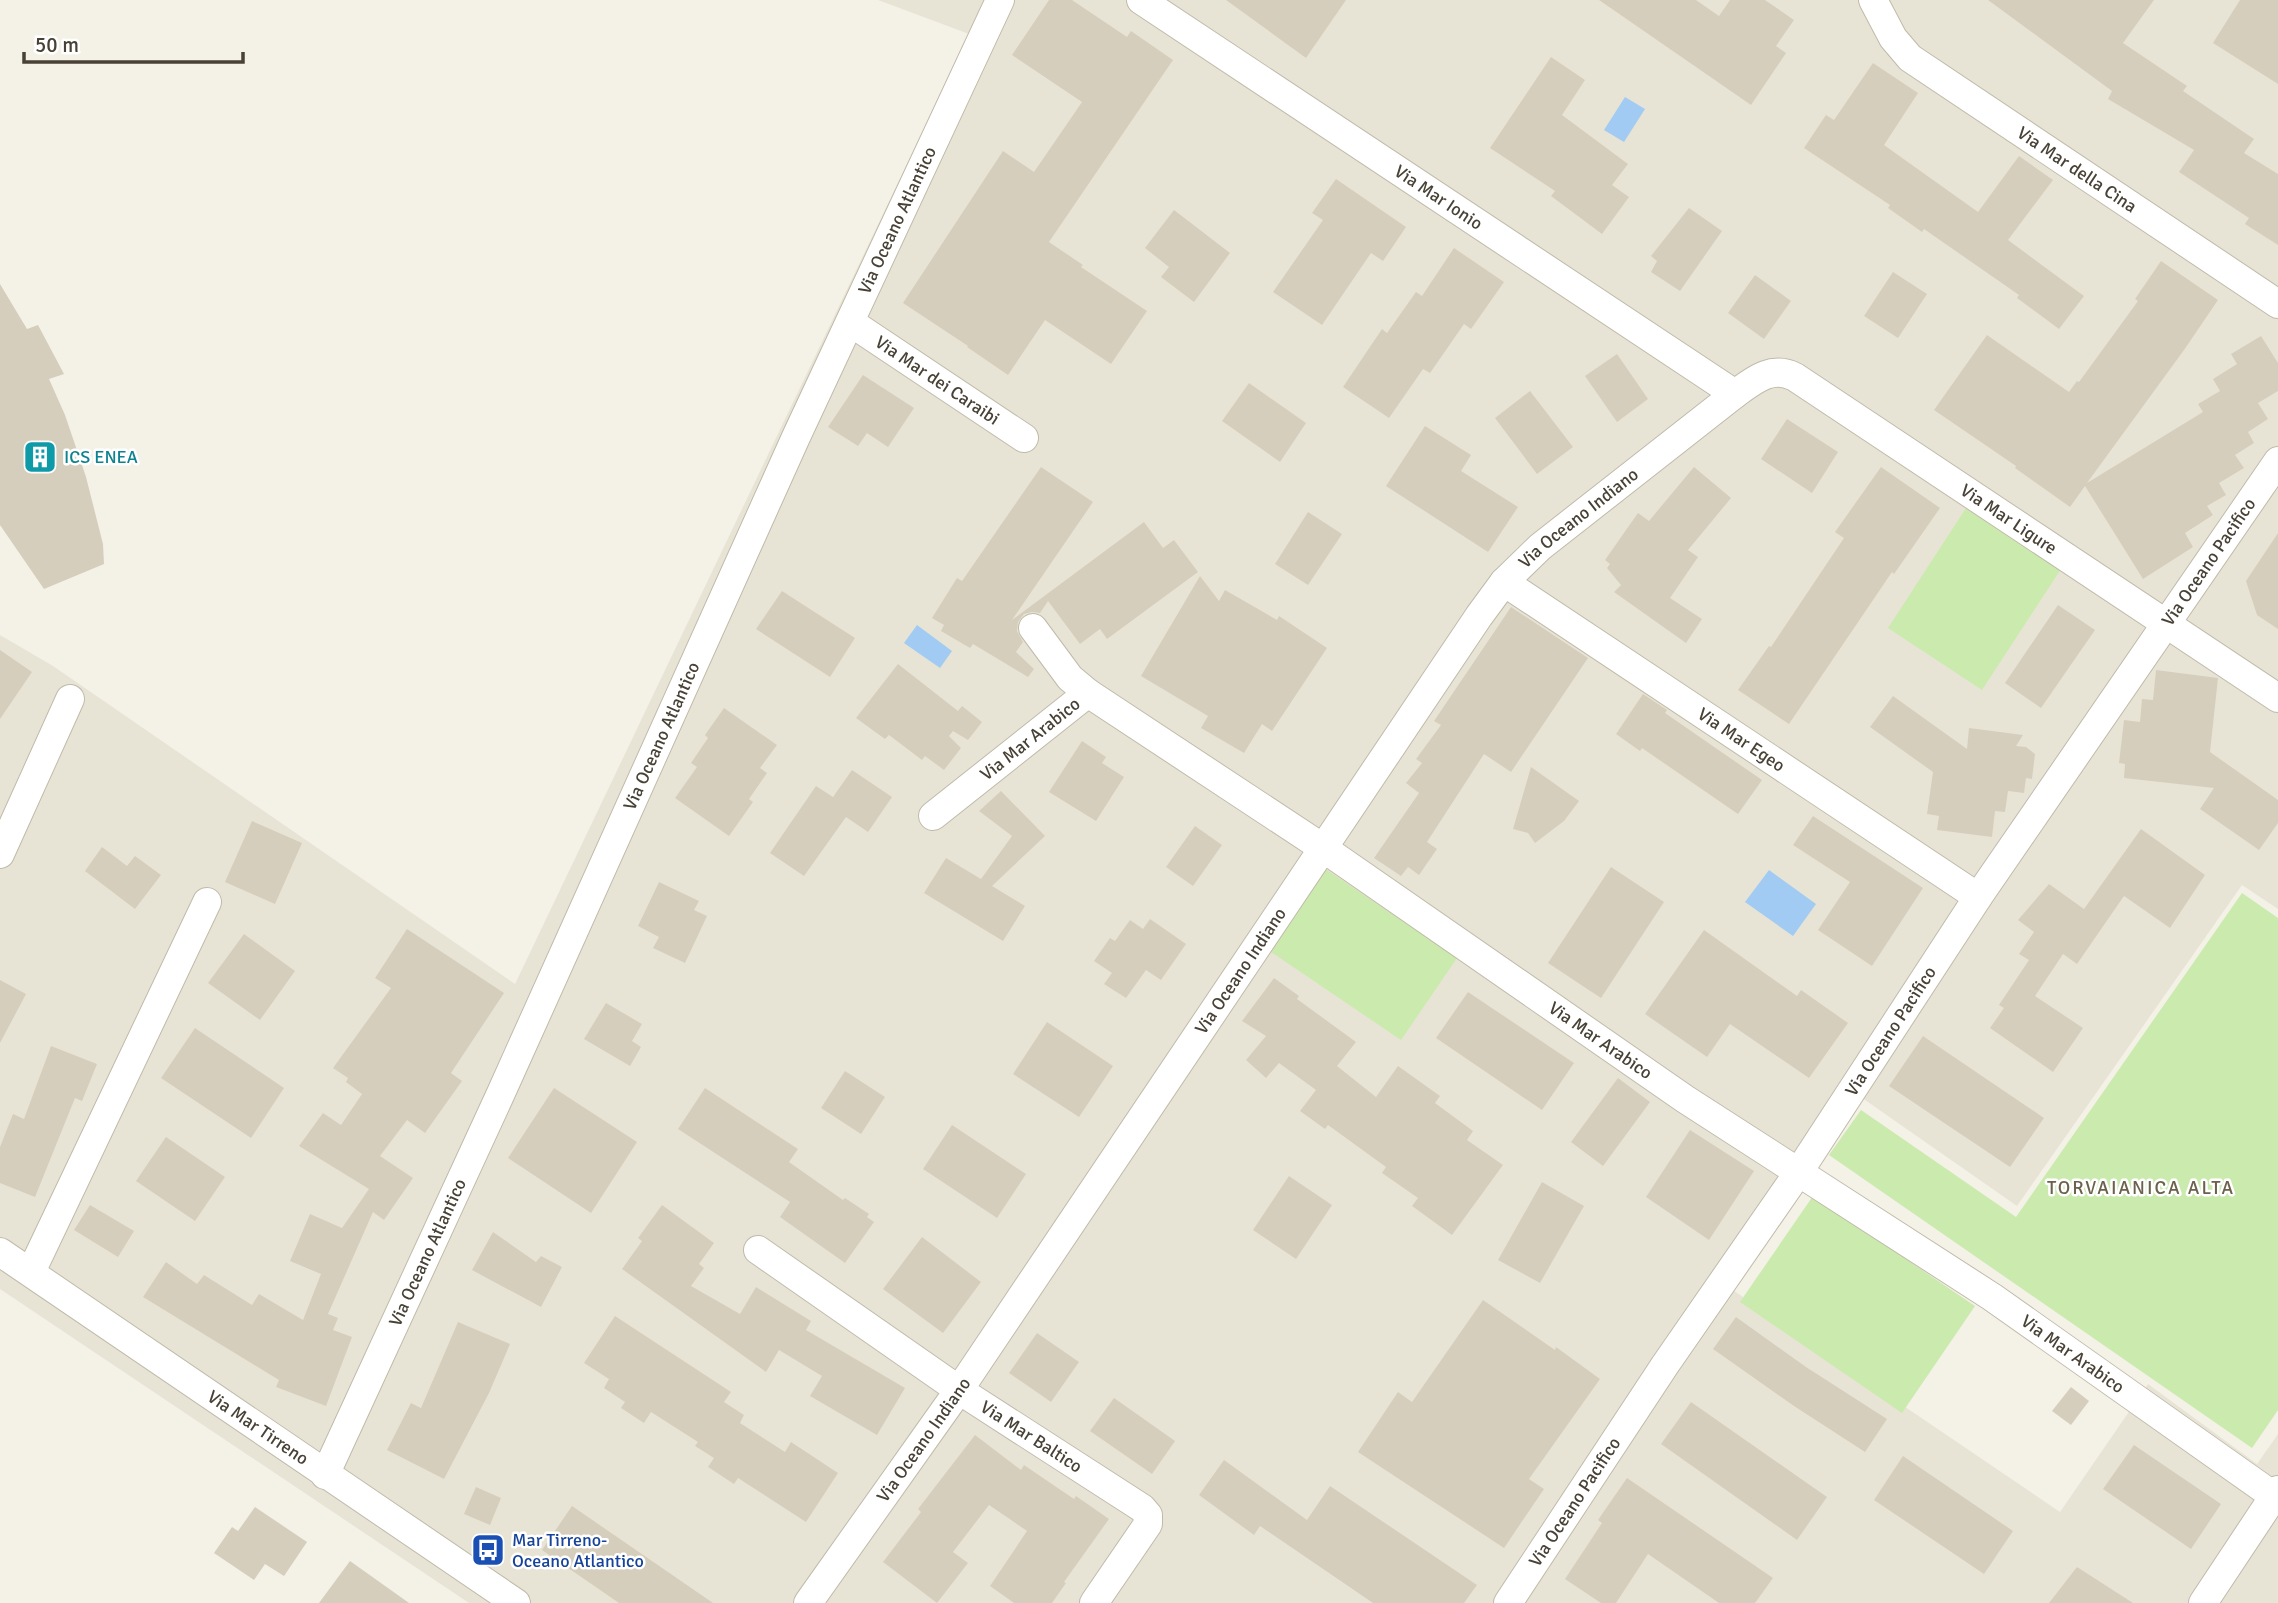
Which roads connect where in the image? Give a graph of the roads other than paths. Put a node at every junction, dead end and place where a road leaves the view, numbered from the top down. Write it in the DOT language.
graph roads {
  1 [pos="1000,0"];
  2 [pos="1140,0"];
  3 [pos="1873,0"];
  4 [pos="2278,304"];
  5 [pos="850,322"];
  6 [pos="1735,394"];
  7 [pos="1024,438"];
  8 [pos="2278,461"];
  9 [pos="1504,582"];
  10 [pos="2168,624"];
  11 [pos="1033,628"];
  12 [pos="1088,693"];
  13 [pos="2278,698"];
  14 [pos="70,699"];
  15 [pos="933,816"];
  16 [pos="1323,848"];
  17 [pos="0,854"];
  18 [pos="1978,897"];
  19 [pos="207,902"];
  20 [pos="1798,1173"];
  21 [pos="758,1250"];
  22 [pos="0,1252"];
  23 [pos="31,1272"];
  24 [pos="959,1390"];
  25 [pos="326,1475"];
  26 [pos="2277,1495"];
  27 [pos="516,1603"];
  28 [pos="808,1603"];
  29 [pos="1094,1603"];
  30 [pos="1508,1603"];
  31 [pos="2203,1603"];
  1 -- 5 [label="street, Via Oceano Atlantico"];
  2 -- 6 [label="street, Via Mar Ionio"];
  3 -- 4 [label="street, Via Mar della Cina"];
  5 -- 7 [label="street, Via Mar dei Caraibi"];
  5 -- 25 [label="street, Via Oceano Atlantico"];
  6 -- 9 [label="street, Via Oceano Indiano"];
  6 -- 10 [label="street, Via Mar Ligure"];
  8 -- 10 [label="street, Via Oceano Pacifico"];
  9 -- 16 [label="street, Via Oceano Indiano"];
  9 -- 18 [label="street, Via Mar Egeo"];
  10 -- 13 [label="street, Via Mar Ligure"];
  10 -- 18 [label="street, Via Oceano Pacifico"];
  11 -- 12 [label="street"];
  12 -- 15 [label="street, Via Mar Arabico"];
  12 -- 16 [label="street, Via Mar Arabico"];
  14 -- 17 [label="street"];
  16 -- 20 [label="street, Via Mar Arabico"];
  16 -- 24 [label="street, Via Oceano Indiano"];
  18 -- 20 [label="street, Via Oceano Pacifico"];
  19 -- 23 [label="street"];
  20 -- 26 [label="street, Via Mar Arabico"];
  20 -- 30 [label="street, Via Oceano Pacifico"];
  21 -- 24 [label="street, Via Mar Baltico"];
  22 -- 23 [label="street, Via Mar Tirreno"];
  23 -- 25 [label="street, Via Mar Tirreno"];
  24 -- 28 [label="street, Via Oceano Indiano"];
  24 -- 29 [label="street, Via Mar Baltico"];
  25 -- 27 [label="street, Via Mar Tirreno"];
  26 -- 31 [label="street"];
}
